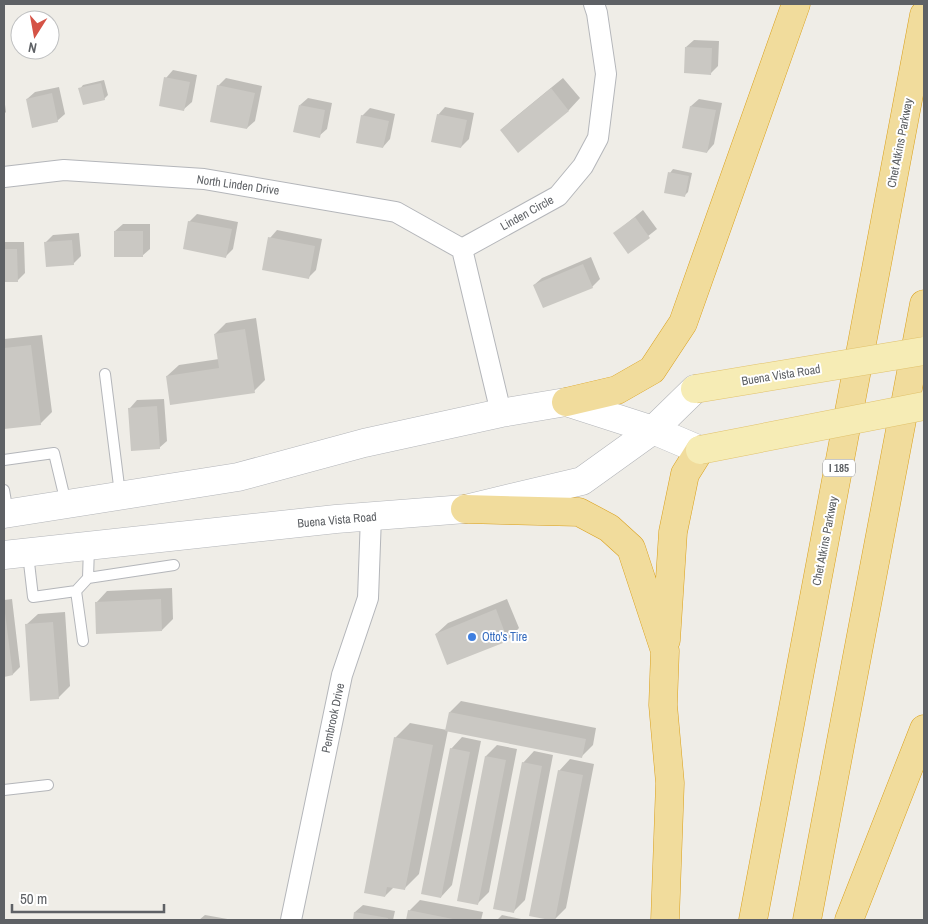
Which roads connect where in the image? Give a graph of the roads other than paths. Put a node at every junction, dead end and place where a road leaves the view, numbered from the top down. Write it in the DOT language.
graph roads {
  1 [pos="594,4"];
  2 [pos="796,4"];
  3 [pos="924,15"];
  4 [pos="4,178"];
  5 [pos="462,249"];
  6 [pos="924,304"];
  7 [pos="924,351"];
  8 [pos="105,374"];
  9 [pos="566,402"];
  10 [pos="924,406"];
  11 [pos="501,413"];
  12 [pos="653,430"];
  13 [pos="700,450"];
  14 [pos="4,460"];
  15 [pos="120,495"];
  16 [pos="66,504"];
  17 [pos="5,506"];
  18 [pos="465,509"];
  19 [pos="371,516"];
  20 [pos="89,546"];
  21 [pos="16,554"];
  22 [pos="174,565"];
  23 [pos="88,578"];
  24 [pos="76,591"];
  25 [pos="82,641"];
  26 [pos="665,650"];
  27 [pos="924,729"];
  28 [pos="48,785"];
  29 [pos="4,790"];
  30 [pos="291,920"];
  31 [pos="665,920"];
  32 [pos="754,920"];
  33 [pos="807,920"];
  34 [pos="849,920"];
  1 -- 5 [label="street, Linden Circle"];
  2 -- 9 [label="highway"];
  3 -- 32 [label="highway, Chet Atkins Parkway / I 185"];
  4 -- 5 [label="street, North Linden Drive"];
  5 -- 11 [label="street"];
  6 -- 33 [label="highway"];
  7 -- 12 [label="main road, Buena Vista Road, bridge"];
  8 -- 15 [label="lane"];
  9 -- 11 [label="main road"];
  9 -- 12 [label="main road"];
  10 -- 13 [label="main road, bridge"];
  11 -- 15 [label="main road"];
  12 -- 13 [label="main road"];
  12 -- 18 [label="main road, Buena Vista Road"];
  13 -- 26 [label="highway"];
  14 -- 16 [label="lane"];
  15 -- 16 [label="main road"];
  16 -- 17 [label="main road"];
  18 -- 19 [label="main road, Buena Vista Road"];
  18 -- 26 [label="highway"];
  19 -- 20 [label="main road, Buena Vista Road"];
  19 -- 30 [label="street, Pembrook Drive"];
  20 -- 21 [label="main road, Buena Vista Road"];
  20 -- 23 [label="lane"];
  21 -- 24 [label="lane"];
  22 -- 23 [label="lane"];
  23 -- 24 [label="lane"];
  24 -- 25 [label="lane"];
  26 -- 31 [label="highway"];
  27 -- 34 [label="highway"];
  28 -- 29 [label="lane"];
}
